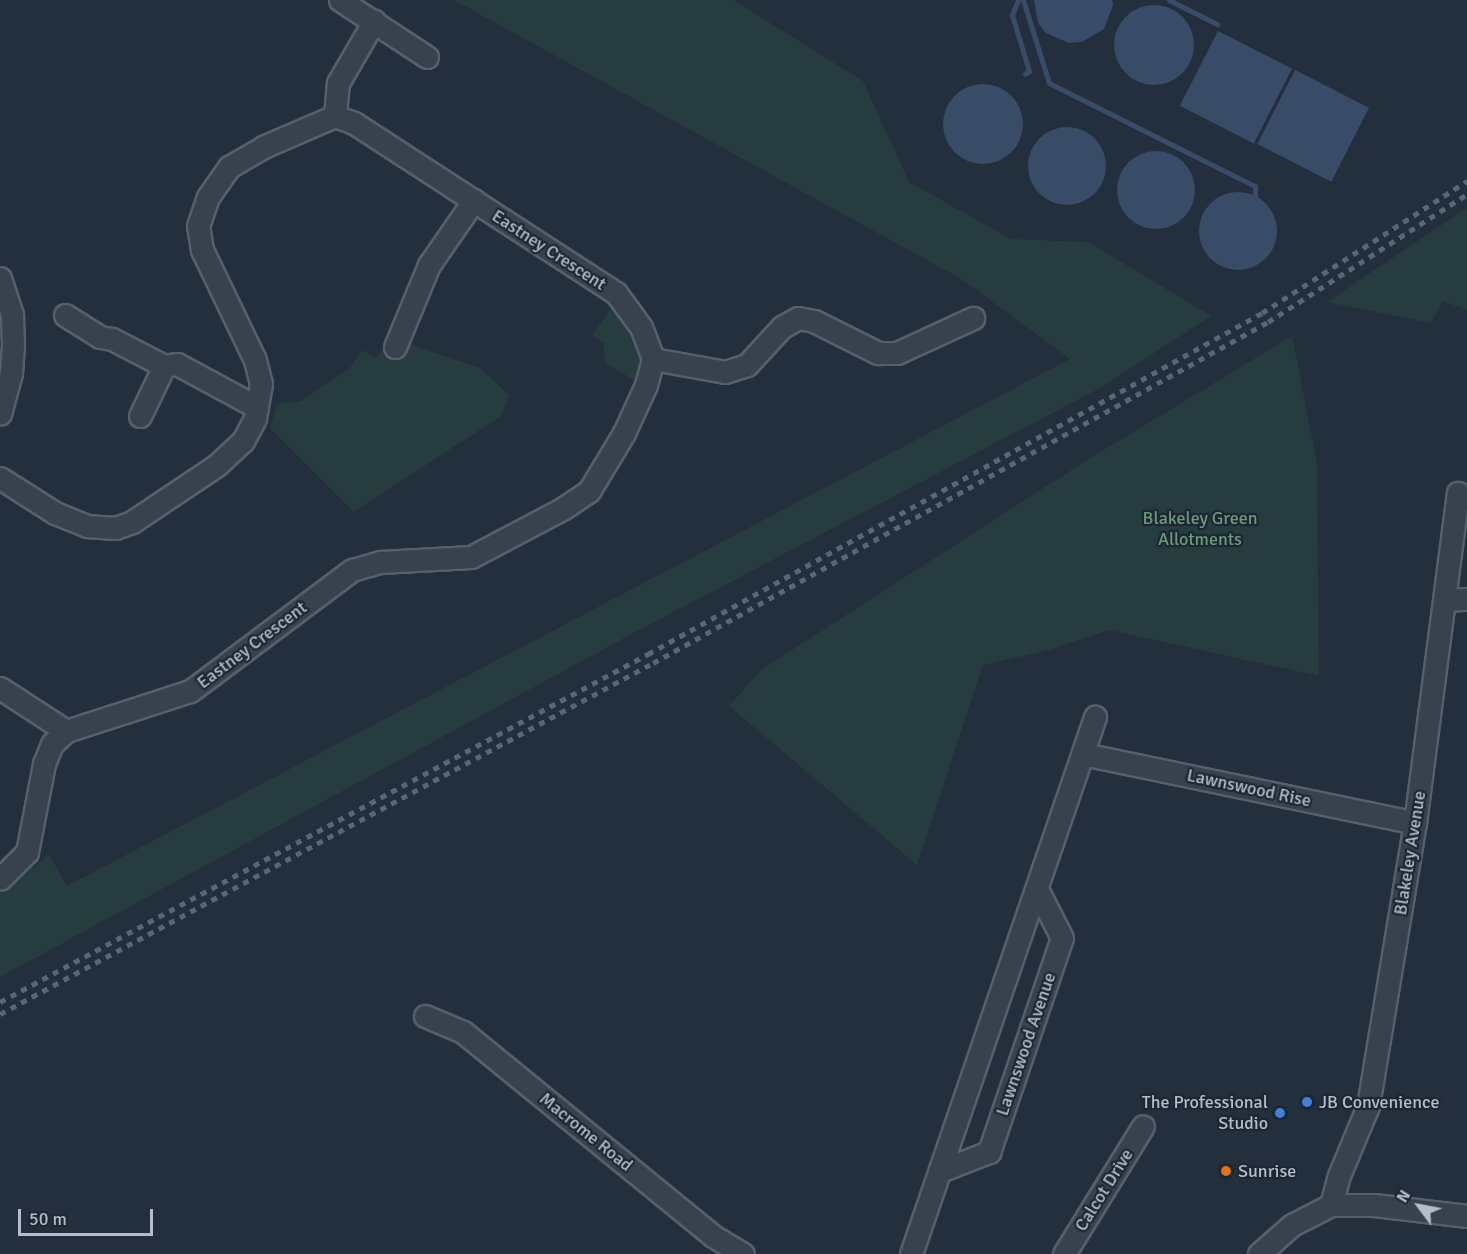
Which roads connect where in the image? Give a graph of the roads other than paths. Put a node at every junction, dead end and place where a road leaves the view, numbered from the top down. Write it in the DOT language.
graph roads {
  1 [pos="340,0"];
  2 [pos="374,21"];
  3 [pos="427,57"];
  4 [pos="335,116"];
  5 [pos="474,200"];
  6 [pos="0,278"];
  7 [pos="65,315"];
  8 [pos="973,318"];
  9 [pos="395,347"];
  10 [pos="653,359"];
  11 [pos="164,366"];
  12 [pos="257,407"];
  13 [pos="0,414"];
  14 [pos="140,416"];
  15 [pos="0,478"];
  16 [pos="1458,493"];
  17 [pos="1457,599"];
  18 [pos="0,688"];
  19 [pos="1095,717"];
  20 [pos="66,731"];
  21 [pos="1083,754"];
  22 [pos="1415,822"];
  23 [pos="0,879"];
  24 [pos="1037,889"];
  25 [pos="425,1016"];
  26 [pos="1143,1126"];
  27 [pos="940,1171"];
  28 [pos="1331,1205"];
  29 [pos="1467,1216"];
  30 [pos="743,1254"];
  31 [pos="911,1254"];
  32 [pos="1064,1254"];
  33 [pos="1259,1254"];
  1 -- 2 [label="street"];
  2 -- 3 [label="street"];
  2 -- 4 [label="street"];
  4 -- 5 [label="street, Eastney Crescent"];
  4 -- 12 [label="street"];
  5 -- 9 [label="street"];
  5 -- 10 [label="street, Eastney Crescent"];
  6 -- 13 [label="street"];
  7 -- 11 [label="street"];
  8 -- 10 [label="street"];
  10 -- 20 [label="street, Eastney Crescent"];
  11 -- 12 [label="street"];
  11 -- 14 [label="street"];
  12 -- 15 [label="street"];
  16 -- 17 [label="street, Blakeley Avenue"];
  17 -- 22 [label="street, Blakeley Avenue"];
  18 -- 20 [label="street"];
  19 -- 21 [label="street"];
  20 -- 23 [label="street"];
  21 -- 22 [label="street, Lawnswood Rise"];
  21 -- 24 [label="street"];
  22 -- 28 [label="street, Blakeley Avenue"];
  24 -- 27 [label="street"];
  24 -- 27 [label="street, Lawnswood Avenue"];
  25 -- 30 [label="street, Macrome Road"];
  26 -- 32 [label="street, Calcot Drive"];
  27 -- 31 [label="street"];
  28 -- 29 [label="street"];
  28 -- 33 [label="street"];
}
